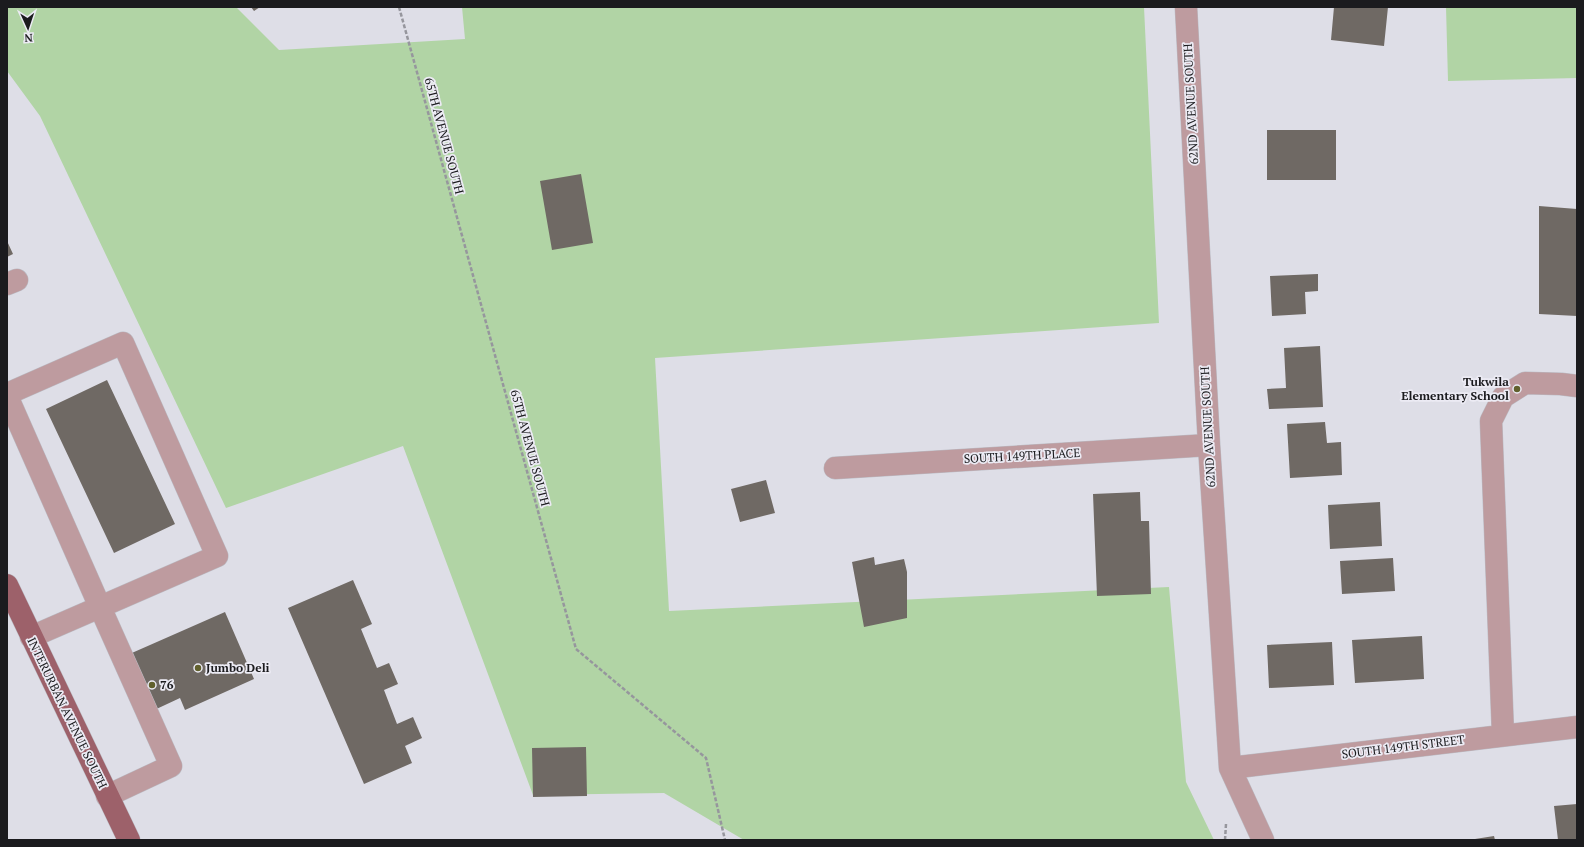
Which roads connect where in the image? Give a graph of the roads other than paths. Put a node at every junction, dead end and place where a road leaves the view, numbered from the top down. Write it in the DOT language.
graph roads {
  1 [pos="1186,7"];
  2 [pos="1577,386"];
  3 [pos="7,395"];
  4 [pos="1209,445"];
  5 [pos="835,468"];
  6 [pos="7,585"];
  7 [pos="100,607"];
  8 [pos="31,637"];
  9 [pos="1577,727"];
  10 [pos="1503,735"];
  11 [pos="1230,768"];
  12 [pos="107,796"];
  13 [pos="128,840"];
  14 [pos="1262,840"];
  1 -- 4 [label="street, 62ND AVENUE SOUTH"];
  2 -- 10 [label="street"];
  3 -- 7 [label="street"];
  3 -- 7 [label="street"];
  4 -- 5 [label="street, SOUTH 149TH PLACE"];
  4 -- 11 [label="street, 62ND AVENUE SOUTH"];
  6 -- 8 [label="main road, INTERURBAN AVENUE SOUTH"];
  7 -- 8 [label="street"];
  7 -- 12 [label="street"];
  8 -- 12 [label="main road, INTERURBAN AVENUE SOUTH"];
  9 -- 10 [label="street, SOUTH 149TH STREET"];
  10 -- 11 [label="street, SOUTH 149TH STREET"];
  11 -- 14 [label="street, 62ND AVENUE SOUTH"];
  12 -- 13 [label="main road, INTERURBAN AVENUE SOUTH"];
}
